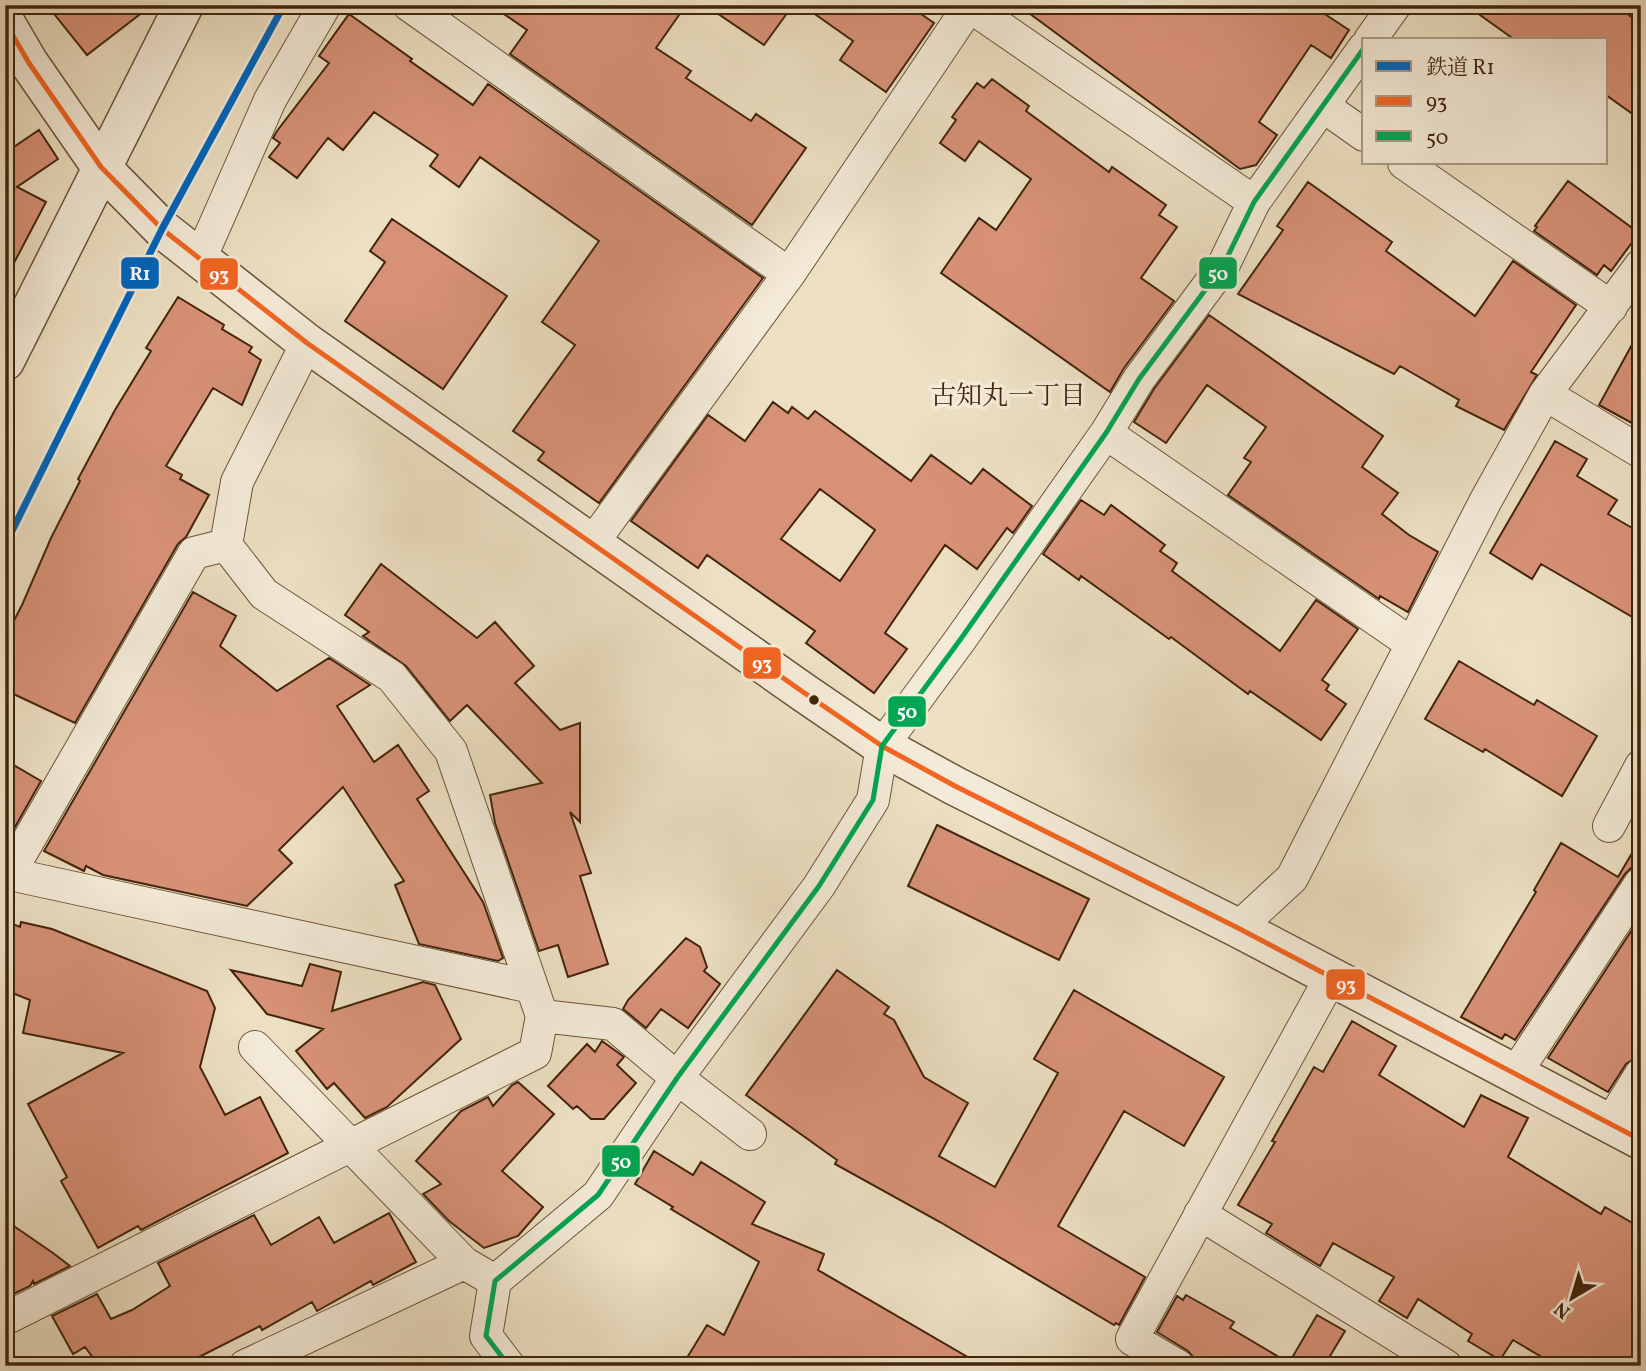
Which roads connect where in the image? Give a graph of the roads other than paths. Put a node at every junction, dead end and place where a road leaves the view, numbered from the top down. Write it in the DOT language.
graph roads {
  1 [pos="184,5"];
  2 [pos="326,5"];
  3 [pos="409,5"];
  4 [pos="1395,5"];
  5 [pos="969,6"];
  6 [pos="5,22"];
  7 [pos="1371,38"];
  8 [pos="1362,51"];
  9 [pos="1323,106"];
  10 [pos="1362,134"];
  11 [pos="1405,164"];
  12 [pos="101,167"];
  13 [pos="1254,202"];
  14 [pos="200,258"];
  15 [pos="1641,265"];
  16 [pos="789,274"];
  17 [pos="1611,307"];
  18 [pos="307,343"];
  19 [pos="5,361"];
  20 [pos="1545,394"];
  21 [pos="1106,433"];
  22 [pos="1641,453"];
  23 [pos="593,542"];
  24 [pos="226,545"];
  25 [pos="1412,644"];
  26 [pos="882,746"];
  27 [pos="1641,766"];
  28 [pos="1609,826"];
  29 [pos="7,873"];
  30 [pos="1640,884"];
  31 [pos="1238,928"];
  32 [pos="1331,977"];
  33 [pos="537,1001"];
  34 [pos="255,1047"];
  35 [pos="1515,1074"];
  36 [pos="1641,1074"];
  37 [pos="677,1078"];
  38 [pos="1626,1132"];
  39 [pos="750,1134"];
  40 [pos="351,1146"];
  41 [pos="1200,1214"];
  42 [pos="464,1263"];
  43 [pos="495,1281"];
  44 [pos="5,1319"];
  45 [pos="245,1366"];
  46 [pos="509,1366"];
  47 [pos="1178,1366"];
  48 [pos="1446,1366"];
  1 -- 12 [label="street"];
  2 -- 14 [label="street"];
  3 -- 16 [label="street"];
  4 -- 7 [label="street"];
  5 -- 13 [label="street"];
  5 -- 16 [label="street"];
  6 -- 12 [label="street"];
  8 -- 9 [label="street"];
  9 -- 10 [label="street"];
  9 -- 13 [label="street"];
  11 -- 17 [label="street"];
  12 -- 14 [label="street"];
  12 -- 19 [label="street"];
  13 -- 21 [label="street"];
  14 -- 18 [label="street"];
  15 -- 17 [label="street"];
  16 -- 23 [label="street"];
  17 -- 20 [label="street"];
  18 -- 23 [label="street"];
  18 -- 24 [label="street"];
  20 -- 22 [label="street"];
  20 -- 25 [label="street"];
  21 -- 25 [label="street"];
  21 -- 26 [label="street"];
  23 -- 26 [label="street"];
  24 -- 29 [label="street"];
  24 -- 33 [label="street"];
  25 -- 31 [label="street"];
  26 -- 31 [label="street"];
  26 -- 37 [label="street"];
  27 -- 28 [label="street"];
  29 -- 33 [label="street"];
  30 -- 35 [label="street"];
  31 -- 32 [label="street"];
  32 -- 35 [label="street"];
  32 -- 41 [label="street"];
  33 -- 37 [label="street"];
  33 -- 40 [label="street"];
  34 -- 40 [label="street"];
  35 -- 38 [label="street"];
  36 -- 38 [label="street"];
  37 -- 39 [label="street"];
  37 -- 43 [label="street"];
  40 -- 42 [label="street"];
  40 -- 44 [label="street"];
  41 -- 47 [label="street"];
  41 -- 48 [label="street"];
  42 -- 43 [label="street"];
  42 -- 45 [label="street"];
  43 -- 46 [label="street"];
}
